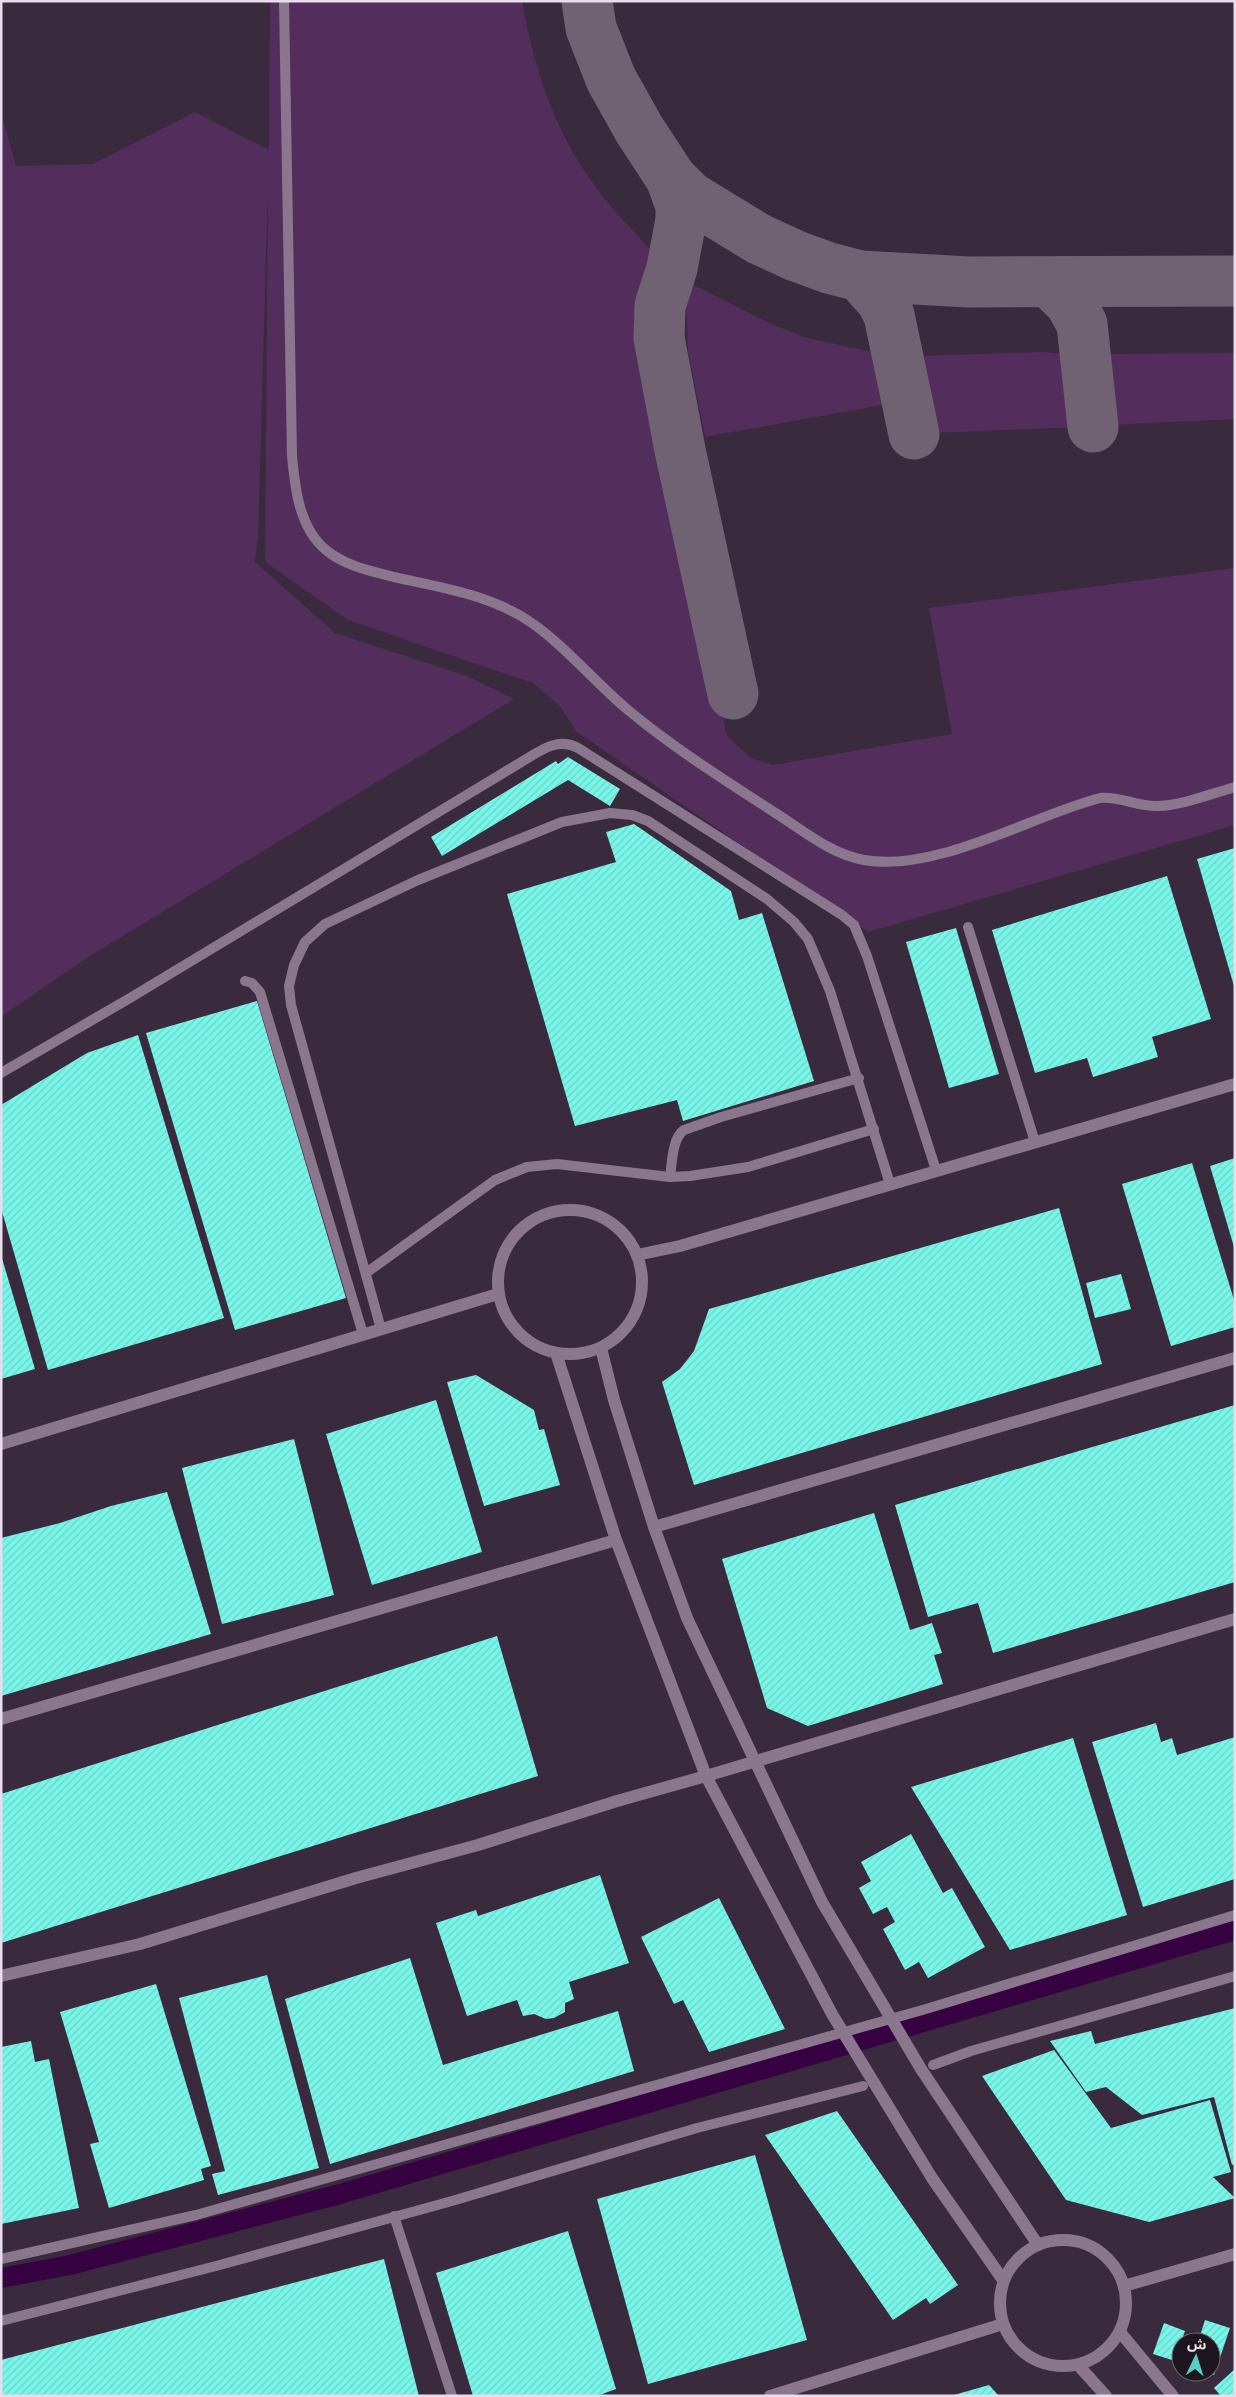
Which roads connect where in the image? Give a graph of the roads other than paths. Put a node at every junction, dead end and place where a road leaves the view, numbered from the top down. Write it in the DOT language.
graph roads {
  1 [pos="284,1"];
  2 [pos="1235,787"];
  3 [pos="968,927"];
  4 [pos="245,981"];
  5 [pos="1,1073"];
  6 [pos="858,1078"];
  7 [pos="1235,1084"];
  8 [pos="874,1129"];
  9 [pos="1035,1142"];
  10 [pos="936,1170"];
  11 [pos="670,1177"];
  12 [pos="890,1184"];
  13 [pos="637,1255"];
  14 [pos="366,1273"];
  15 [pos="498,1294"];
  16 [pos="381,1329"];
  17 [pos="363,1334"];
  18 [pos="600,1348"];
  19 [pos="556,1353"];
  20 [pos="1235,1358"];
  21 [pos="1,1444"];
  22 [pos="654,1527"];
  23 [pos="616,1540"];
  24 [pos="1235,1619"];
  25 [pos="1,1719"];
  26 [pos="754,1761"];
  27 [pos="706,1776"];
  28 [pos="1235,1915"];
  29 [pos="1,1976"];
  30 [pos="1235,1976"];
  31 [pos="927,2067"];
  32 [pos="868,2084"];
  33 [pos="394,2216"];
  34 [pos="1038,2245"];
  35 [pos="1235,2254"];
  36 [pos="1,2259"];
  37 [pos="1004,2280"];
  38 [pos="1124,2286"];
  39 [pos="1,2321"];
  40 [pos="1004,2324"];
  41 [pos="1120,2332"];
  42 [pos="1078,2365"];
  43 [pos="452,2396"];
  44 [pos="770,2396"];
  45 [pos="1106,2396"];
  46 [pos="1173,2396"];
  1 -- 2 [label="lane"];
  3 -- 9 [label="lane"];
  4 -- 17 [label="lane"];
  5 -- 10 [label="lane"];
  6 -- 8 [label="lane"];
  6 -- 11 [label="lane"];
  6 -- 14 [label="lane"];
  7 -- 9 [label="street"];
  8 -- 11 [label="lane"];
  8 -- 12 [label="lane"];
  9 -- 10 [label="street"];
  10 -- 12 [label="street"];
  11 -- 14 [label="lane"];
  12 -- 13 [label="street"];
  13 -- 15 [label="street"];
  13 -- 18 [label="street"];
  14 -- 16 [label="lane"];
  15 -- 16 [label="street"];
  15 -- 19 [label="street"];
  16 -- 17 [label="street"];
  17 -- 21 [label="street"];
  18 -- 19 [label="street"];
  18 -- 22 [label="street"];
  19 -- 23 [label="street"];
  20 -- 22 [label="street"];
  22 -- 26 [label="street"];
  23 -- 25 [label="street"];
  23 -- 27 [label="street"];
  24 -- 26 [label="street"];
  26 -- 27 [label="street"];
  26 -- 31 [label="street"];
  27 -- 29 [label="street"];
  27 -- 32 [label="street"];
  28 -- 36 [label="lane"];
  30 -- 31 [label="lane"];
  31 -- 34 [label="street"];
  32 -- 33 [label="lane"];
  32 -- 37 [label="street"];
  33 -- 39 [label="lane"];
  33 -- 43 [label="lane"];
  34 -- 37 [label="street"];
  34 -- 38 [label="street"];
  35 -- 38 [label="street"];
  37 -- 40 [label="street"];
  38 -- 41 [label="street"];
  40 -- 42 [label="street"];
  40 -- 44 [label="street"];
  41 -- 42 [label="street"];
  41 -- 46 [label="street"];
  42 -- 45 [label="street"];
}
